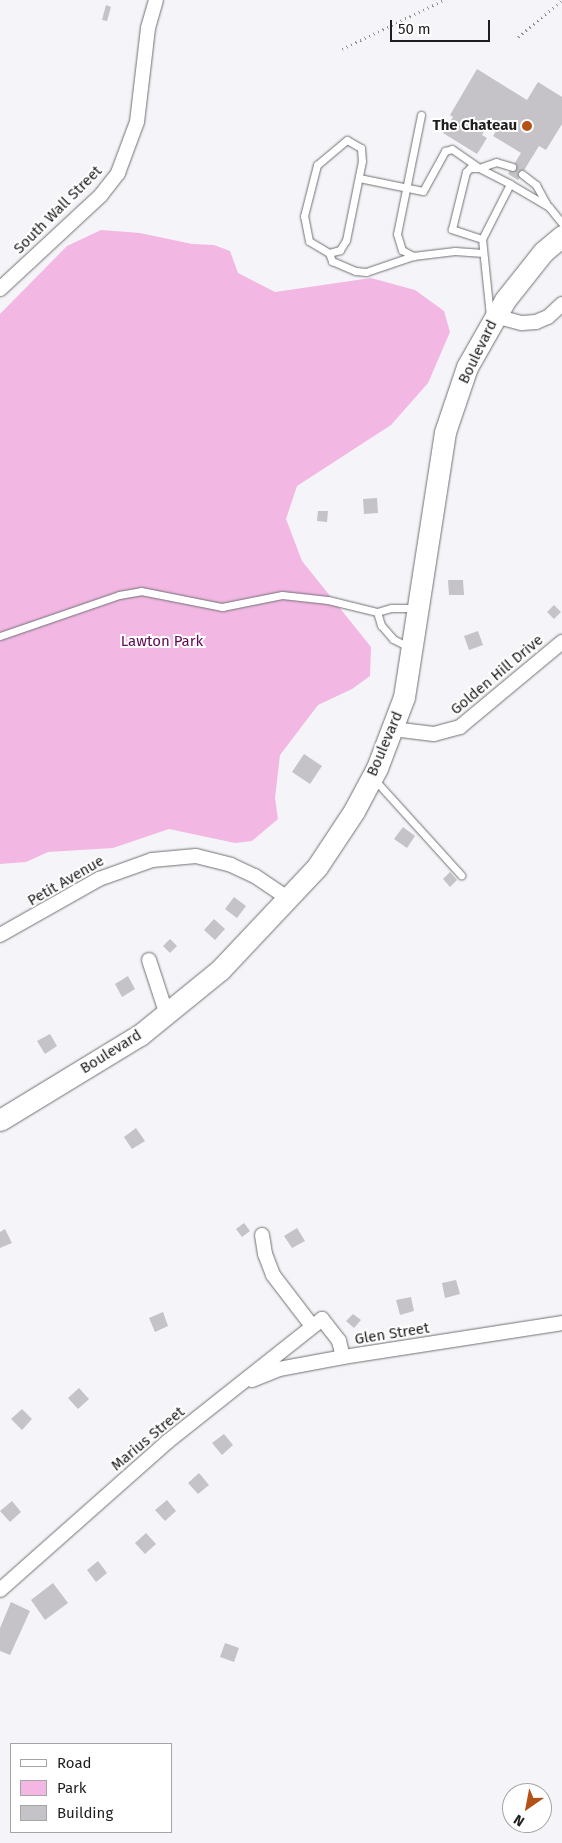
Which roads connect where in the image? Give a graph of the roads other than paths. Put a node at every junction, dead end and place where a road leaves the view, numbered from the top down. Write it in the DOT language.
graph roads {
  1 [pos="156,0"];
  2 [pos="421,116"];
  3 [pos="512,167"];
  4 [pos="479,168"];
  5 [pos="522,174"];
  6 [pos="359,178"];
  7 [pos="510,184"];
  8 [pos="406,187"];
  9 [pos="549,207"];
  10 [pos="562,223"];
  11 [pos="562,236"];
  12 [pos="482,239"];
  13 [pos="329,253"];
  14 [pos="483,253"];
  15 [pos="413,256"];
  16 [pos="0,288"];
  17 [pos="562,304"];
  18 [pos="493,320"];
  19 [pos="418,608"];
  20 [pos="377,612"];
  21 [pos="0,636"];
  22 [pos="562,642"];
  23 [pos="412,648"];
  24 [pos="393,729"];
  25 [pos="372,776"];
  26 [pos="462,874"];
  27 [pos="289,899"];
  28 [pos="0,936"];
  29 [pos="149,960"];
  30 [pos="167,1015"];
  31 [pos="0,1120"];
  32 [pos="262,1235"];
  33 [pos="317,1323"];
  34 [pos="562,1323"];
  35 [pos="343,1357"];
  36 [pos="232,1391"];
  37 [pos="0,1590"];
  1 -- 16 [label="street, South Wall Street"];
  2 -- 8 [label="lane"];
  3 -- 4 [label="lane"];
  4 -- 7 [label="lane"];
  4 -- 8 [label="lane"];
  4 -- 12 [label="lane"];
  5 -- 9 [label="lane"];
  6 -- 8 [label="lane"];
  6 -- 13 [label="lane"];
  6 -- 13 [label="lane"];
  7 -- 9 [label="lane"];
  7 -- 12 [label="lane"];
  8 -- 15 [label="lane"];
  9 -- 10 [label="lane"];
  11 -- 18 [label="main road, Boulevard"];
  12 -- 14 [label="lane"];
  13 -- 15 [label="lane"];
  14 -- 15 [label="lane"];
  14 -- 18 [label="lane"];
  17 -- 18 [label="street"];
  18 -- 19 [label="main road, Boulevard"];
  19 -- 20 [label="lane"];
  19 -- 23 [label="main road, Boulevard"];
  20 -- 21 [label="lane"];
  20 -- 23 [label="lane"];
  22 -- 24 [label="street, Golden Hill Drive"];
  23 -- 24 [label="main road, Boulevard"];
  24 -- 25 [label="main road, Boulevard"];
  25 -- 26 [label="lane"];
  25 -- 27 [label="main road, Boulevard"];
  27 -- 28 [label="street, Petit Avenue"];
  27 -- 30 [label="main road, Boulevard"];
  29 -- 30 [label="street"];
  30 -- 31 [label="main road, Boulevard"];
  32 -- 33 [label="street"];
  33 -- 35 [label="street"];
  33 -- 36 [label="street, Marius Street"];
  34 -- 35 [label="street, Glen Street"];
  35 -- 36 [label="street, Glen Street"];
  36 -- 37 [label="street, Marius Street"];
}
